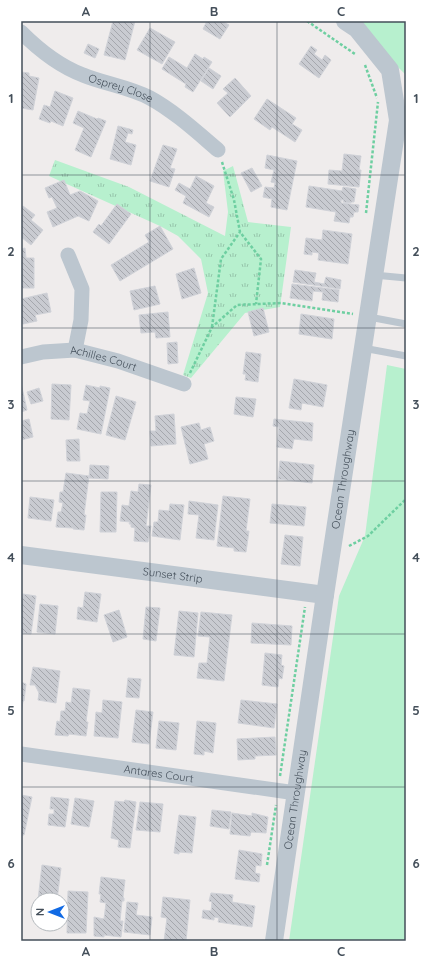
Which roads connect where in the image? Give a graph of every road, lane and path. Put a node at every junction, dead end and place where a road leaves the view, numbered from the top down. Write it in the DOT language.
graph roads {
  1 [pos="307,21"];
  2 [pos="351,25"];
  3 [pos="21,32"];
  4 [pos="356,54"];
  5 [pos="362,58"];
  6 [pos="218,150"];
  7 [pos="365,220"];
  8 [pos="240,232"];
  9 [pos="68,255"];
  10 [pos="374,275"];
  11 [pos="406,278"];
  12 [pos="256,304"];
  13 [pos="368,316"];
  14 [pos="406,324"];
  15 [pos="212,327"];
  16 [pos="363,348"];
  17 [pos="74,350"];
  18 [pos="406,356"];
  19 [pos="21,357"];
  20 [pos="184,384"];
  21 [pos="406,499"];
  22 [pos="21,555"];
  23 [pos="331,556"];
  24 [pos="316,594"];
  25 [pos="21,754"];
  26 [pos="287,792"];
  27 [pos="267,866"];
  28 [pos="274,941"];
  1 -- 4 [label="path"];
  2 -- 10 [label="street, Ocean Throughway"];
  3 -- 6 [label="street, Osprey Close"];
  5 -- 7 [label="path"];
  6 -- 8 [label="path"];
  8 -- 12 [label="path"];
  8 -- 15 [label="path"];
  9 -- 17 [label="street"];
  10 -- 11 [label="lane"];
  10 -- 13 [label="street, Ocean Throughway"];
  12 -- 13 [label="path"];
  12 -- 15 [label="path"];
  13 -- 14 [label="lane"];
  13 -- 16 [label="street, Ocean Throughway"];
  15 -- 20 [label="path"];
  16 -- 18 [label="lane"];
  16 -- 23 [label="street, Ocean Throughway"];
  17 -- 19 [label="street, Achilles Court"];
  17 -- 20 [label="street, Achilles Court"];
  21 -- 23 [label="path"];
  22 -- 24 [label="street, Sunset Strip"];
  23 -- 24 [label="street, Ocean Throughway"];
  24 -- 26 [label="street, Ocean Throughway"];
  24 -- 26 [label="path"];
  25 -- 26 [label="street, Antares Court"];
  26 -- 27 [label="path"];
  26 -- 28 [label="street, Ocean Throughway"];
}
